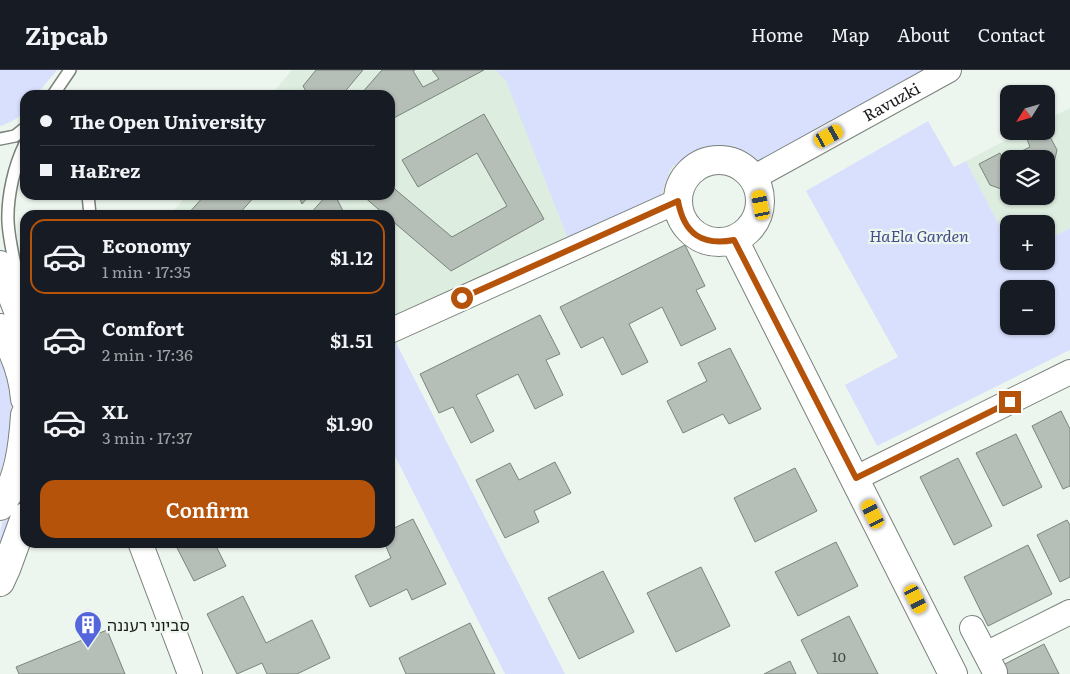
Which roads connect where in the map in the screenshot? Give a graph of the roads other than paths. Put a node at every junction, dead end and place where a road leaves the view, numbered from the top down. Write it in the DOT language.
graph roads {
  1 [pos="70,70"];
  2 [pos="949,70"];
  3 [pos="56,90"];
  4 [pos="20,132"];
  5 [pos="0,140"];
  6 [pos="20,154"];
  7 [pos="753,178"];
  8 [pos="678,201"];
  9 [pos="734,240"];
  10 [pos="0,264"];
  11 [pos="20,287"];
  12 [pos="20,315"];
  13 [pos="0,328"];
  14 [pos="395,329"];
  15 [pos="20,370"];
  16 [pos="1070,372"];
  17 [pos="20,457"];
  18 [pos="856,478"];
  19 [pos="0,506"];
  20 [pos="20,531"];
  21 [pos="142,548"];
  22 [pos="0,582"];
  23 [pos="1070,612"];
  24 [pos="972,628"];
  25 [pos="190,674"];
  26 [pos="953,674"];
  1 -- 3 [label="lane"];
  2 -- 7 [label="street, Ravuzki"];
  4 -- 5 [label="lane"];
  6 -- 11 [label="lane"];
  7 -- 8 [label="main road"];
  7 -- 9 [label="main road"];
  8 -- 9 [label="main road"];
  8 -- 14 [label="street"];
  9 -- 18 [label="main road"];
  10 -- 12 [label="main road"];
  13 -- 15 [label="main road"];
  16 -- 18 [label="street"];
  17 -- 19 [label="main road"];
  18 -- 26 [label="main road"];
  20 -- 22 [label="main road"];
  21 -- 25 [label="street"];
  23 -- 24 [label="street"];
}
